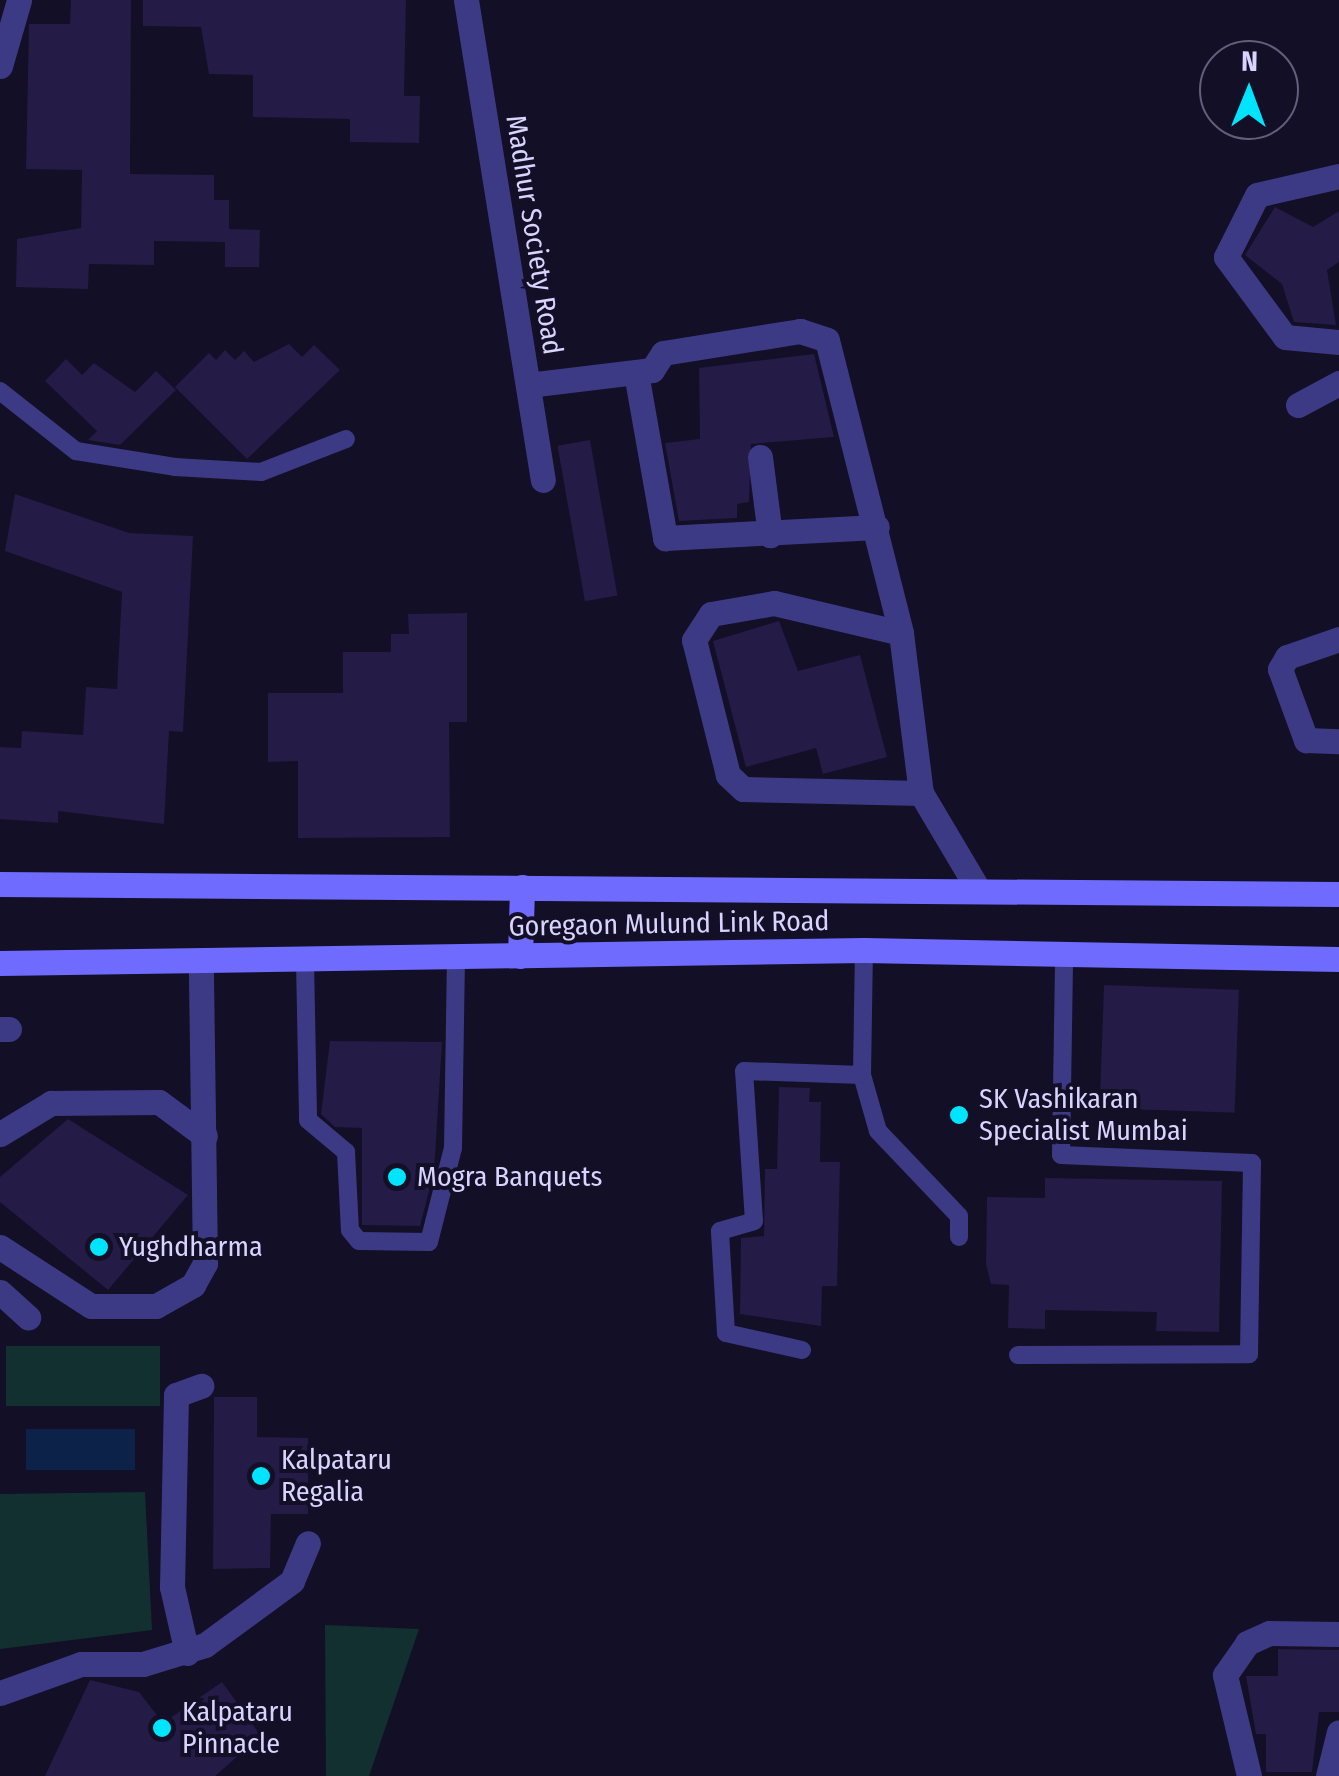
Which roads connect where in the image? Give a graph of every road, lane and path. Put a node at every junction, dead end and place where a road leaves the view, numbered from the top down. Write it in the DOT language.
graph roads {
  1 [pos="18,0"];
  2 [pos="473,2"];
  3 [pos="0,66"];
  4 [pos="1339,176"];
  5 [pos="1339,342"];
  6 [pos="636,372"];
  7 [pos="1339,383"];
  8 [pos="528,385"];
  9 [pos="0,391"];
  10 [pos="1298,405"];
  11 [pos="346,440"];
  12 [pos="760,457"];
  13 [pos="543,480"];
  14 [pos="876,526"];
  15 [pos="770,536"];
  16 [pos="901,634"];
  17 [pos="1339,639"];
  18 [pos="1339,742"];
  19 [pos="921,793"];
  20 [pos="0,884"];
  21 [pos="522,887"];
  22 [pos="978,889"];
  23 [pos="1339,894"];
  24 [pos="864,950"];
  25 [pos="1064,953"];
  26 [pos="520,956"];
  27 [pos="456,958"];
  28 [pos="1339,959"];
  29 [pos="305,960"];
  30 [pos="201,961"];
  31 [pos="0,963"];
  32 [pos="862,1075"];
  33 [pos="0,1134"];
  34 [pos="205,1136"];
  35 [pos="959,1237"];
  36 [pos="0,1247"];
  37 [pos="0,1292"];
  38 [pos="28,1317"];
  39 [pos="802,1350"];
  40 [pos="1018,1356"];
  41 [pos="200,1386"];
  42 [pos="308,1543"];
  43 [pos="1339,1634"];
  44 [pos="188,1652"];
  45 [pos="0,1693"];
  46 [pos="1339,1732"];
  47 [pos="1250,1776"];
  48 [pos="1328,1776"];
  1 -- 3 [label="street"];
  2 -- 8 [label="street, Madhur Society Road"];
  4 -- 5 [label="street"];
  6 -- 8 [label="street"];
  6 -- 14 [label="street"];
  6 -- 15 [label="street"];
  7 -- 10 [label="street"];
  8 -- 13 [label="street, Madhur Society Road"];
  9 -- 11 [label="lane"];
  12 -- 15 [label="street"];
  14 -- 15 [label="street"];
  14 -- 16 [label="street"];
  16 -- 19 [label="street"];
  16 -- 19 [label="street"];
  17 -- 18 [label="street"];
  19 -- 22 [label="street"];
  20 -- 21 [label="main road, Goregaon Mulund Link Road"];
  21 -- 22 [label="main road, Goregaon Mulund Link Road"];
  21 -- 26 [label="main road"];
  22 -- 23 [label="main road, Goregaon Mulund Link Road"];
  24 -- 25 [label="main road, Goregaon Mulund Link Road"];
  24 -- 26 [label="main road, Goregaon Mulund Link Road"];
  24 -- 32 [label="lane"];
  25 -- 28 [label="main road, Goregaon Mulund Link Road"];
  25 -- 40 [label="lane"];
  26 -- 27 [label="main road, Goregaon Mulund Link Road"];
  27 -- 29 [label="main road, Goregaon Mulund Link Road"];
  27 -- 29 [label="lane"];
  29 -- 30 [label="main road, Goregaon Mulund Link Road"];
  30 -- 31 [label="main road, Goregaon Mulund Link Road"];
  30 -- 34 [label="street"];
  32 -- 35 [label="lane"];
  32 -- 39 [label="lane"];
  33 -- 34 [label="street"];
  34 -- 36 [label="street"];
  37 -- 38 [label="street"];
  41 -- 44 [label="street"];
  42 -- 44 [label="street"];
  43 -- 47 [label="street"];
  44 -- 45 [label="street"];
  46 -- 48 [label="street"];
}
